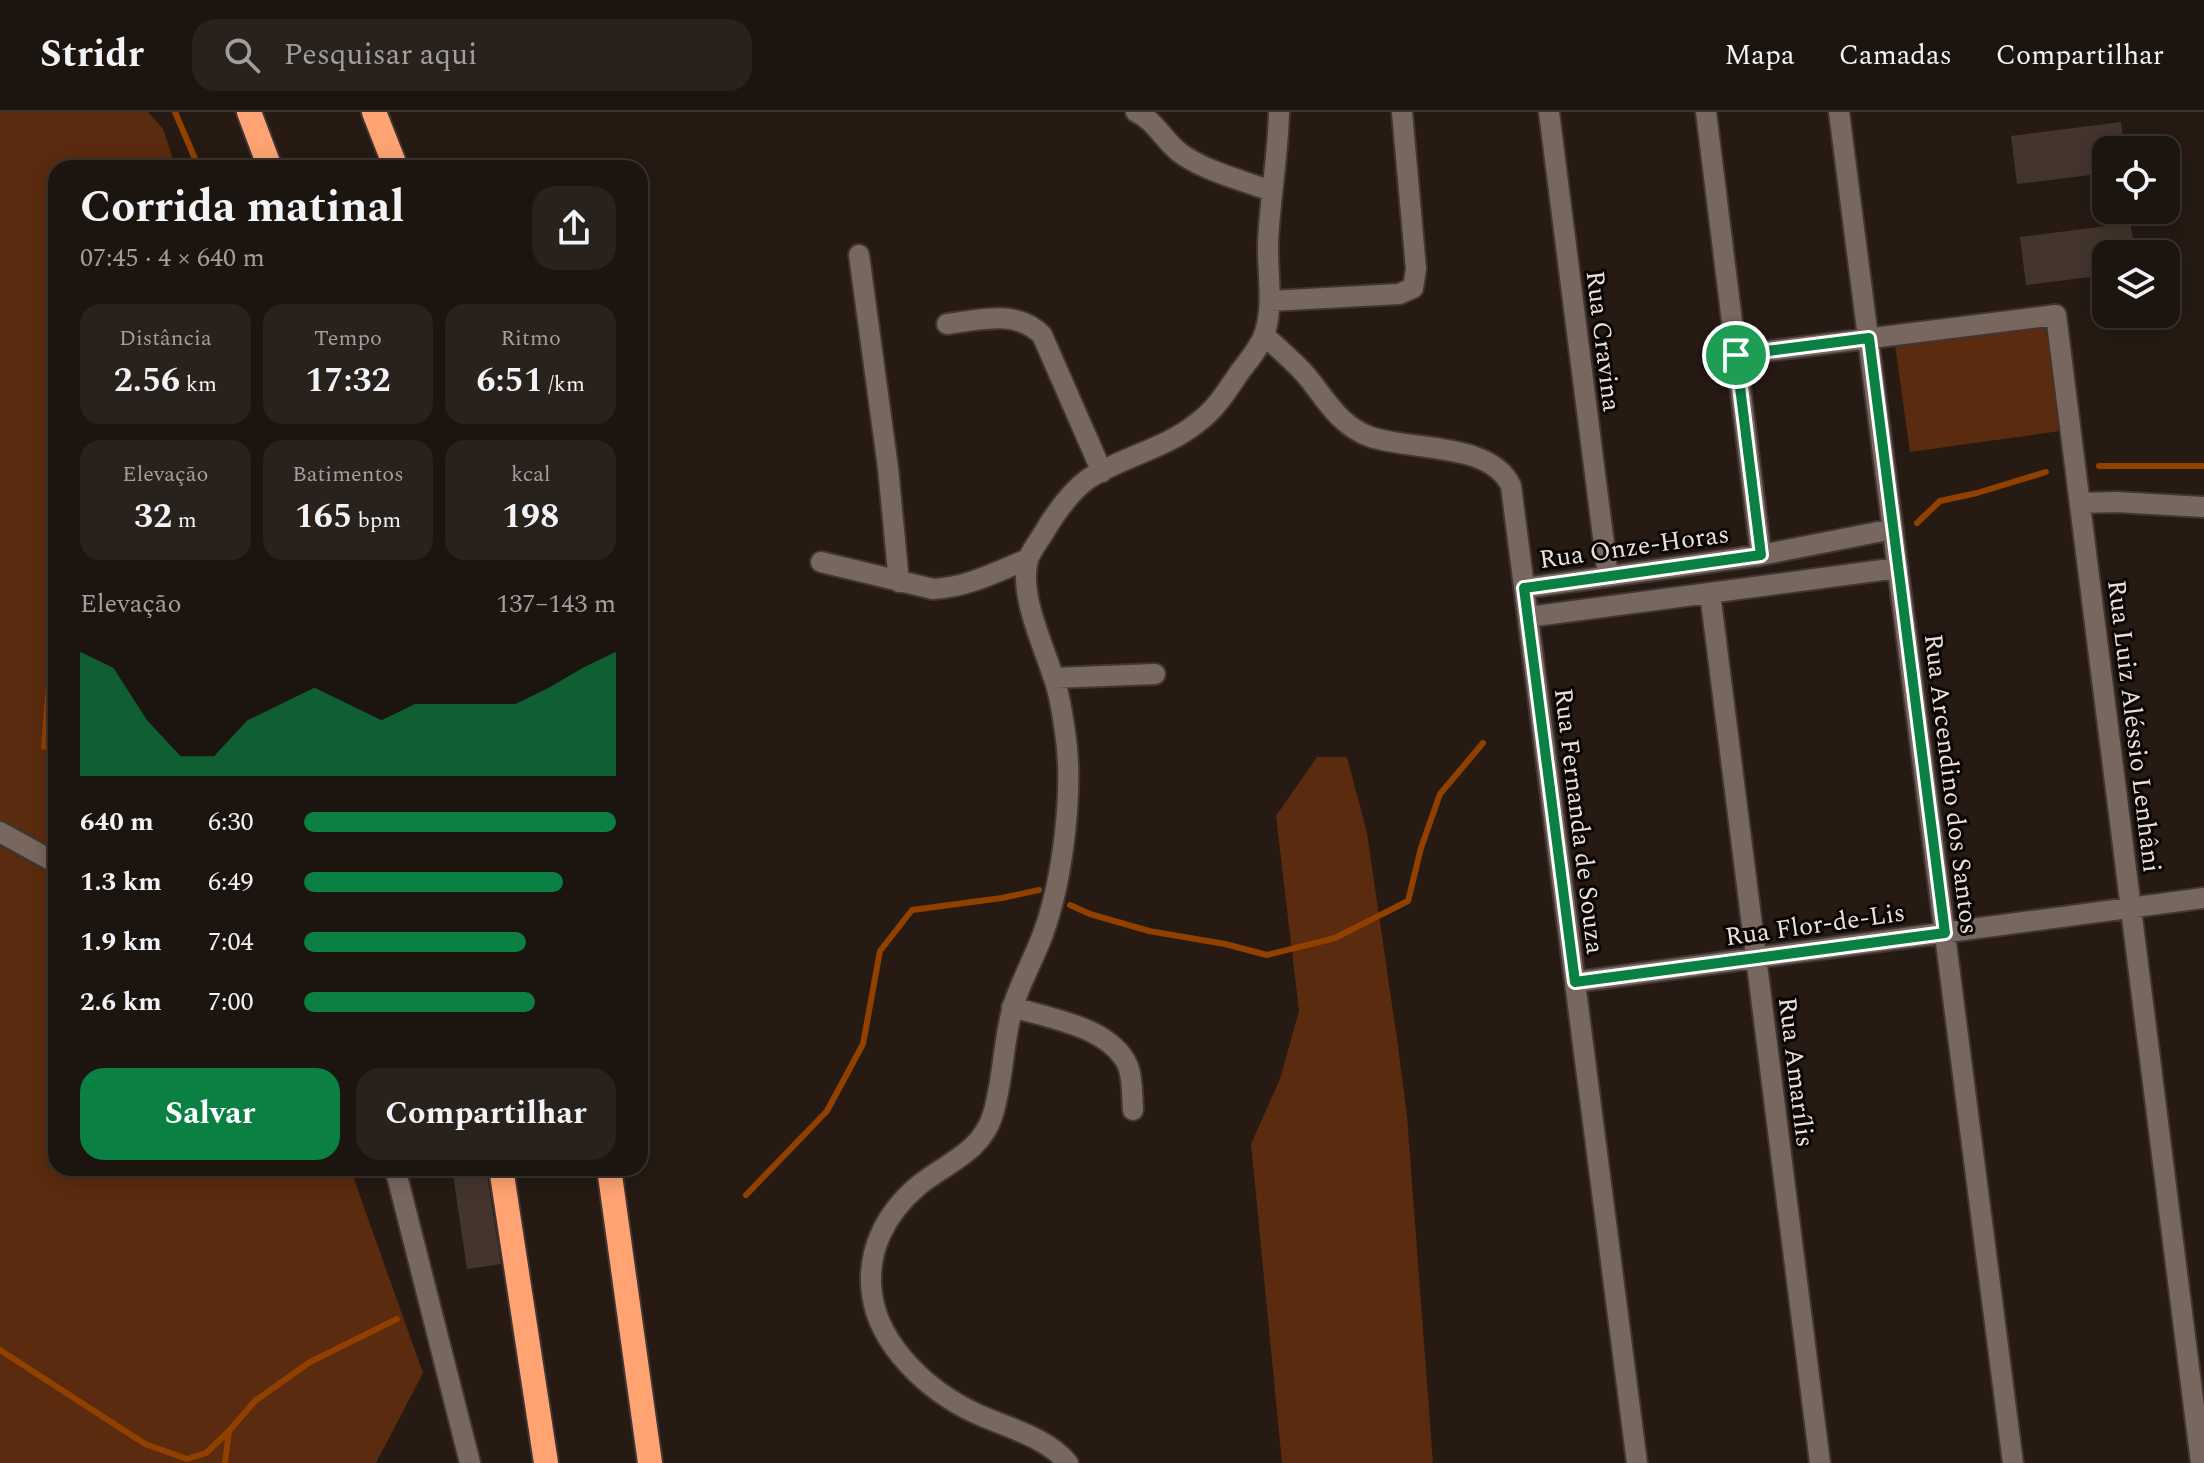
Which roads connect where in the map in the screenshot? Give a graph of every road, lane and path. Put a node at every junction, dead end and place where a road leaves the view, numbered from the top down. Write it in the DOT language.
graph roads {
  1 [pos="249,112"];
  2 [pos="374,112"];
  3 [pos="1136,112"];
  4 [pos="1279,112"];
  5 [pos="1402,112"];
  6 [pos="1549,112"];
  7 [pos="1706,112"];
  8 [pos="1839,112"];
  9 [pos="267,160"];
  10 [pos="393,160"];
  11 [pos="1271,191"];
  12 [pos="859,255"];
  13 [pos="1270,301"];
  14 [pos="947,324"];
  15 [pos="1265,336"];
  16 [pos="1869,338"];
  17 [pos="1736,355"];
  18 [pos="1102,472"];
  19 [pos="2081,503"];
  20 [pos="2204,507"];
  21 [pos="1893,529"];
  22 [pos="1761,555"];
  23 [pos="1028,559"];
  24 [pos="821,562"];
  25 [pos="1898,568"];
  26 [pos="1608,576"];
  27 [pos="899,582"];
  28 [pos="1524,588"];
  29 [pos="1710,593"];
  30 [pos="1528,617"];
  31 [pos="1155,674"];
  32 [pos="1054,678"];
  33 [pos="0,832"];
  34 [pos="48,859"];
  35 [pos="2204,898"];
  36 [pos="2132,908"];
  37 [pos="1945,933"];
  38 [pos="1756,958"];
  39 [pos="1575,982"];
  40 [pos="1012,1007"];
  41 [pos="1133,1110"];
  42 [pos="397,1176"];
  43 [pos="502,1176"];
  44 [pos="610,1176"];
  45 [pos="470,1463"];
  46 [pos="546,1463"];
  47 [pos="650,1463"];
  48 [pos="1068,1463"];
  49 [pos="1637,1463"];
  50 [pos="1820,1463"];
  51 [pos="2013,1463"];
  52 [pos="2201,1463"];
  1 -- 9 [label="highway"];
  2 -- 10 [label="highway"];
  3 -- 11 [label="street"];
  4 -- 11 [label="street"];
  5 -- 13 [label="street"];
  6 -- 26 [label="street, Rua Cravina"];
  7 -- 17 [label="street"];
  8 -- 16 [label="street, Rua Arcendino dos Santos"];
  11 -- 13 [label="street"];
  12 -- 27 [label="street"];
  13 -- 15 [label="street"];
  14 -- 18 [label="street"];
  15 -- 18 [label="street"];
  15 -- 28 [label="street, Rua Fernanda de Souza"];
  16 -- 17 [label="street, Rua Luiz Aléssio Lenhâni"];
  16 -- 19 [label="street, Rua Luiz Aléssio Lenhâni"];
  16 -- 21 [label="street, Rua Arcendino dos Santos"];
  17 -- 22 [label="street"];
  18 -- 23 [label="street"];
  19 -- 20 [label="street"];
  19 -- 36 [label="street, Rua Luiz Aléssio Lenhâni"];
  21 -- 22 [label="street, Rua Onze-Horas"];
  21 -- 25 [label="street, Rua Arcendino dos Santos"];
  22 -- 26 [label="street, Rua Onze-Horas"];
  23 -- 27 [label="street"];
  23 -- 32 [label="street"];
  24 -- 27 [label="street"];
  25 -- 29 [label="street"];
  25 -- 37 [label="street, Rua Arcendino dos Santos"];
  26 -- 28 [label="street, Rua Onze-Horas"];
  28 -- 30 [label="street, Rua Fernanda de Souza"];
  29 -- 30 [label="street"];
  29 -- 38 [label="street, Rua Amarílis"];
  30 -- 39 [label="street, Rua Fernanda de Souza"];
  31 -- 32 [label="street"];
  32 -- 40 [label="street"];
  33 -- 34 [label="street"];
  35 -- 36 [label="street, Rua Flor-de-Lis"];
  36 -- 37 [label="street, Rua Flor-de-Lis"];
  36 -- 52 [label="street, Rua Luiz Aléssio Lenhâni"];
  37 -- 38 [label="street, Rua Flor-de-Lis"];
  37 -- 51 [label="street, Rua Arcendino dos Santos"];
  38 -- 39 [label="street, Rua Flor-de-Lis"];
  38 -- 50 [label="street, Rua Amarílis"];
  39 -- 49 [label="street, Rua Fernanda de Souza"];
  40 -- 41 [label="street"];
  40 -- 48 [label="street"];
  42 -- 45 [label="street"];
  43 -- 46 [label="highway"];
  44 -- 47 [label="highway"];
}
